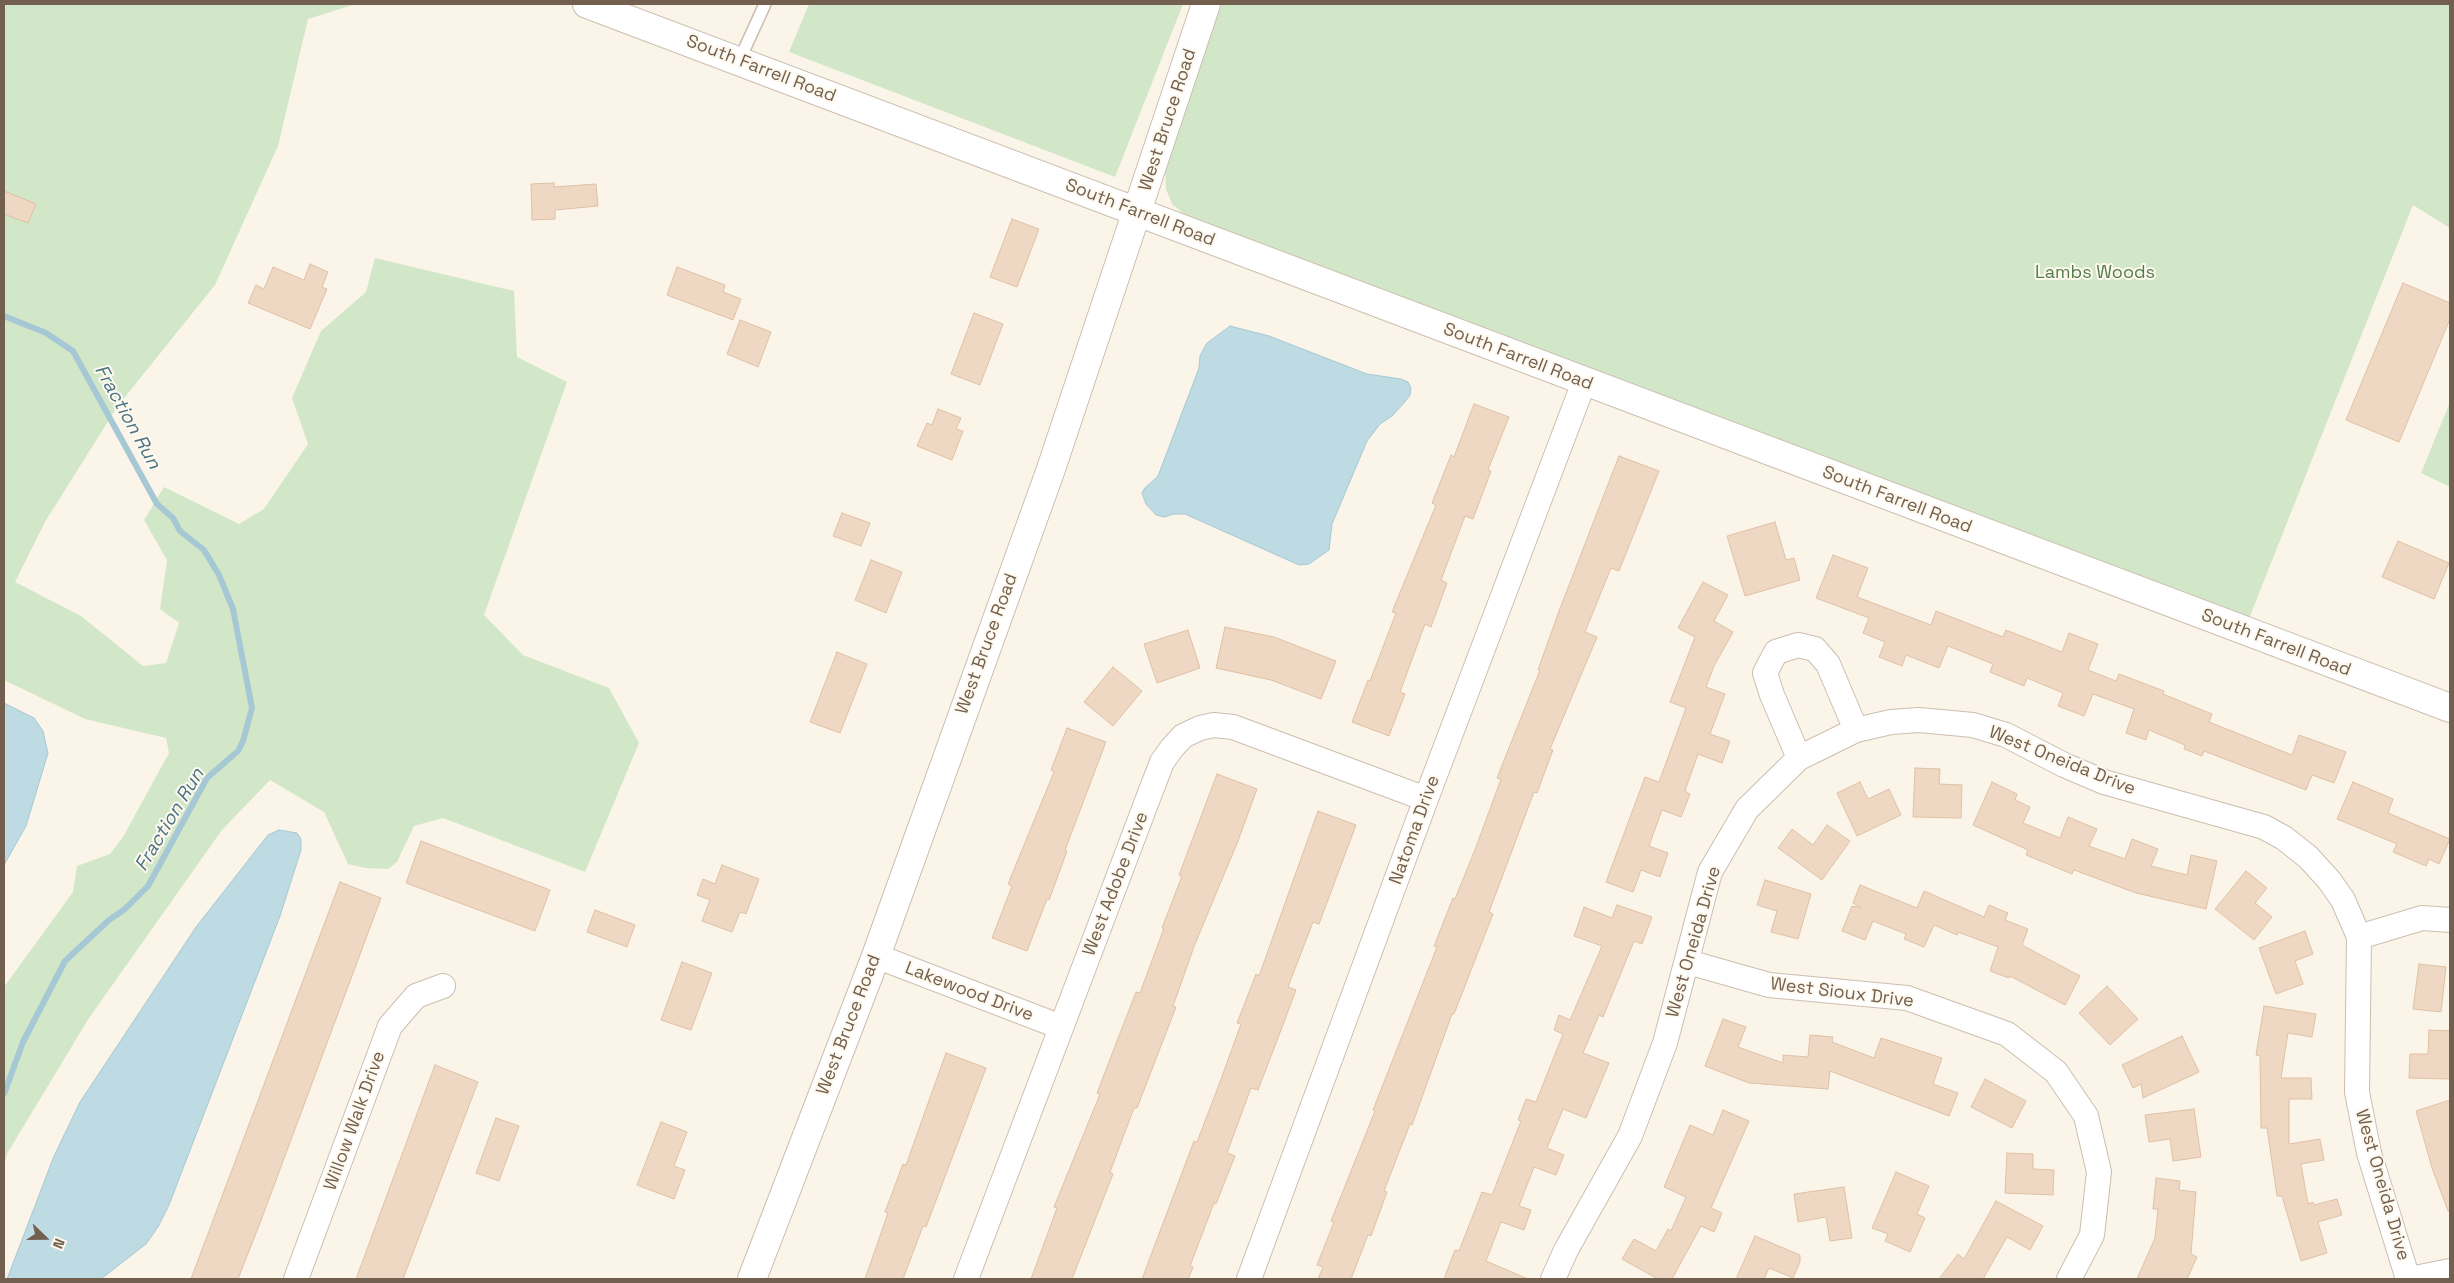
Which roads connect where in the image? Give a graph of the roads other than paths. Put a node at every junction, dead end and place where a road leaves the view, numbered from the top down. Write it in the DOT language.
graph roads {
  1 [pos="587,4"];
  2 [pos="765,4"];
  3 [pos="1206,4"];
  4 [pos="739,61"];
  5 [pos="1138,212"];
  6 [pos="1584,382"];
  7 [pos="2450,708"];
  8 [pos="1856,730"];
  9 [pos="1799,758"];
  10 [pos="1426,799"];
  11 [pos="2450,920"];
  12 [pos="2359,937"];
  13 [pos="876,956"];
  14 [pos="1688,962"];
  15 [pos="443,986"];
  16 [pos="1061,1027"];
  17 [pos="2450,1271"];
  18 [pos="296,1279"];
  19 [pos="752,1279"];
  20 [pos="966,1279"];
  21 [pos="1249,1279"];
  22 [pos="1553,1279"];
  23 [pos="2069,1279"];
  24 [pos="2409,1279"];
  1 -- 4 [label="street, South Farrell Road"];
  2 -- 4 [label="lane"];
  3 -- 5 [label="street, West Bruce Road"];
  4 -- 5 [label="street, South Farrell Road"];
  5 -- 6 [label="street, South Farrell Road"];
  5 -- 13 [label="street, West Bruce Road"];
  6 -- 7 [label="street, South Farrell Road"];
  6 -- 10 [label="street, Natoma Drive"];
  8 -- 9 [label="street, West Oneida Drive"];
  8 -- 9 [label="street"];
  8 -- 12 [label="street, West Oneida Drive"];
  9 -- 14 [label="street, West Oneida Drive"];
  10 -- 16 [label="street, West Adobe Drive"];
  10 -- 21 [label="street, Natoma Drive"];
  11 -- 12 [label="street"];
  12 -- 24 [label="street, West Oneida Drive"];
  13 -- 16 [label="street, Lakewood Drive"];
  13 -- 19 [label="street, West Bruce Road"];
  14 -- 22 [label="street, West Oneida Drive"];
  14 -- 23 [label="street, West Sioux Drive"];
  15 -- 18 [label="street, Willow Walk Drive"];
  16 -- 20 [label="street, West Adobe Drive"];
  17 -- 24 [label="street"];
}
